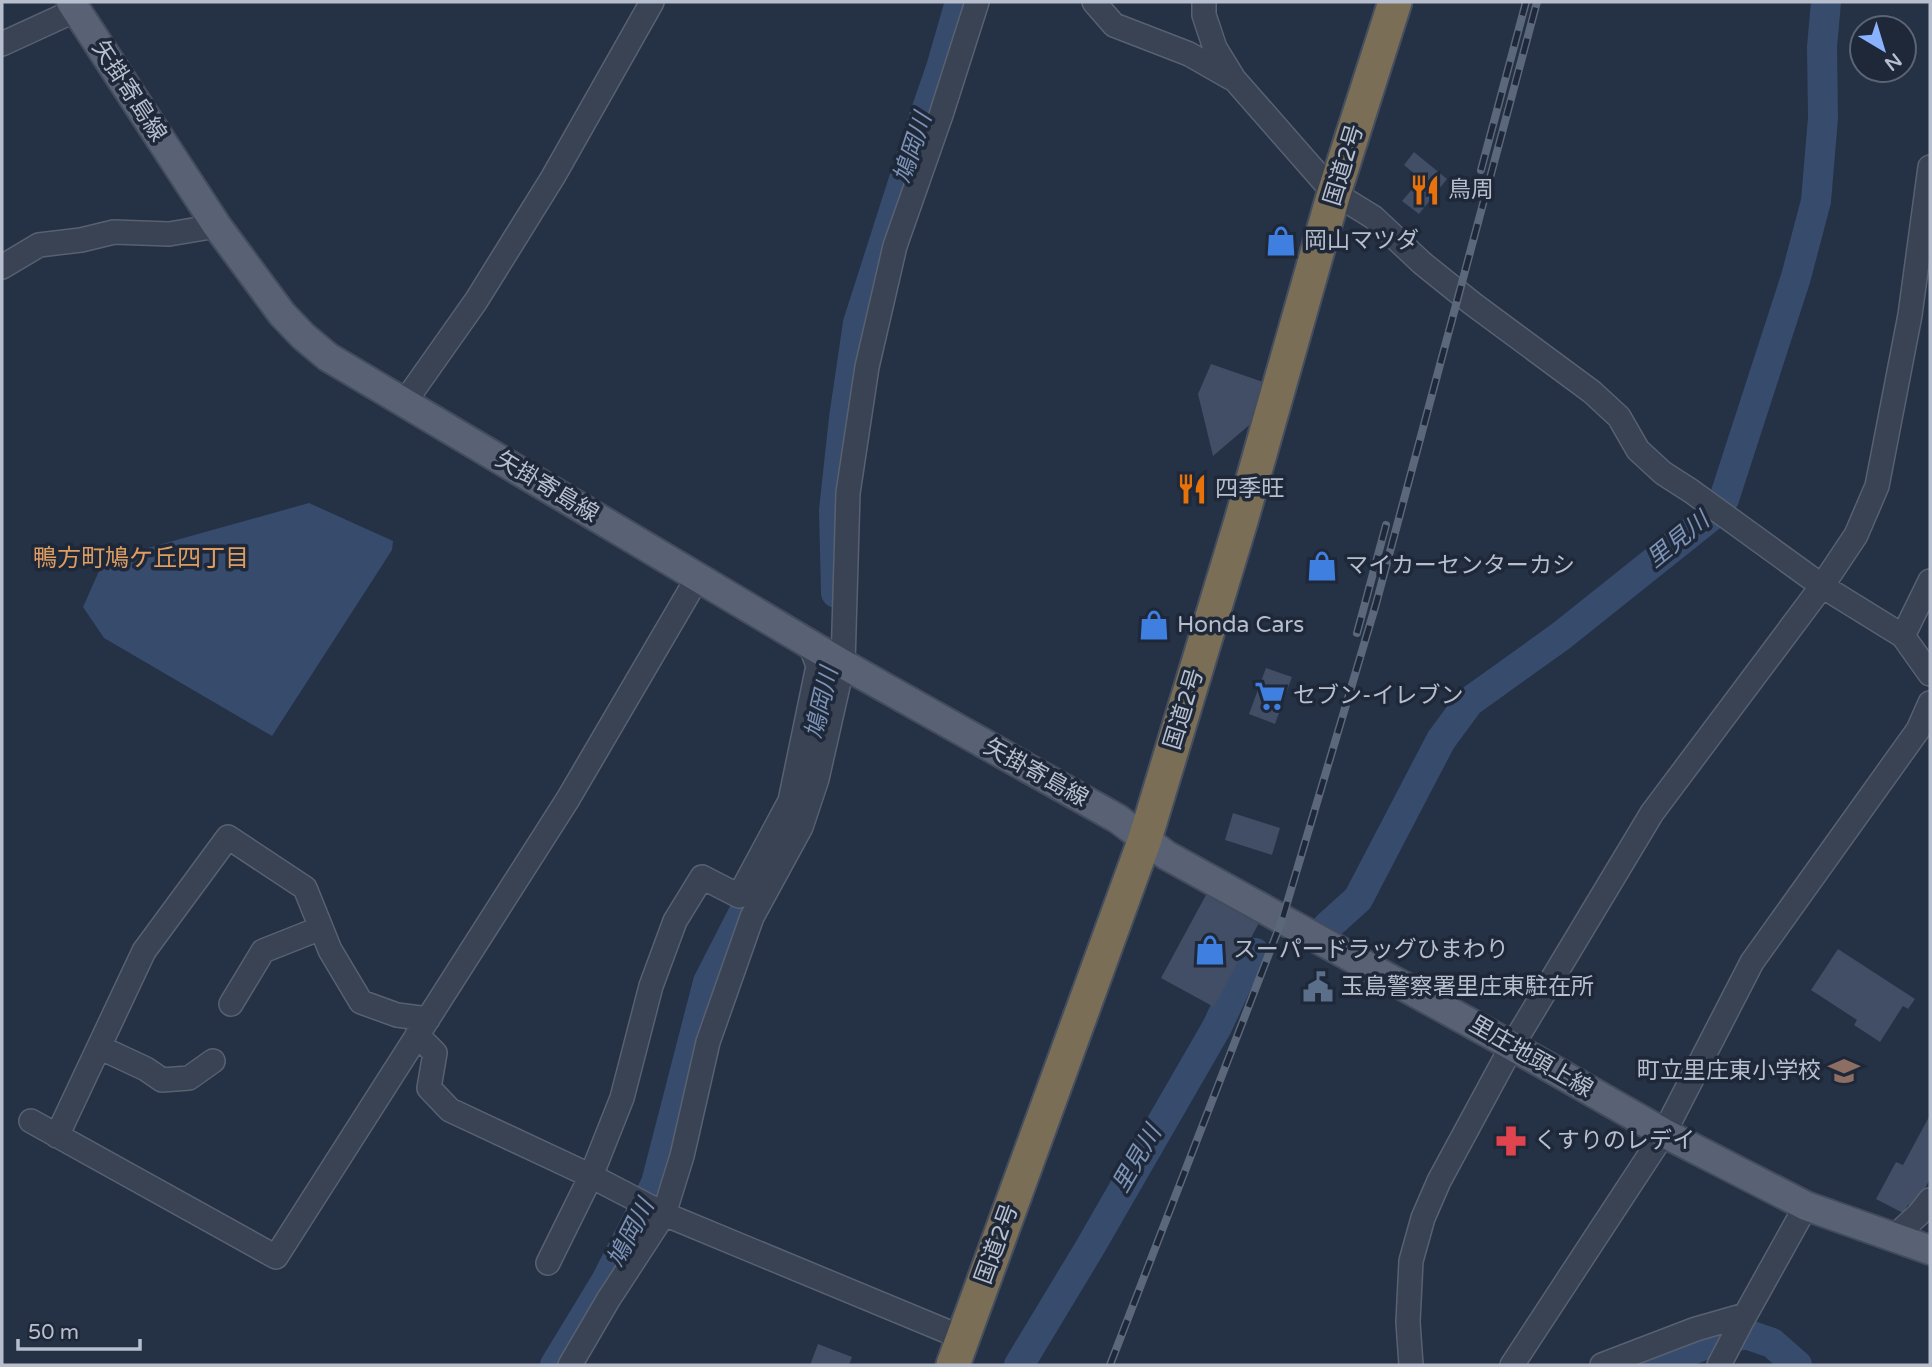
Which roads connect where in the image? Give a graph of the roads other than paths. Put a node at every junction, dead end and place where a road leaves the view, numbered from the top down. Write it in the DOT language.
graph roads {
  1 [pos="652,2"];
  2 [pos="977,2"];
  3 [pos="1094,2"];
  4 [pos="1204,2"];
  5 [pos="1395,2"];
  6 [pos="74,6"];
  7 [pos="2,44"];
  8 [pos="1234,79"];
  9 [pos="1930,167"];
  10 [pos="1335,193"];
  11 [pos="217,226"];
  12 [pos="2,267"];
  13 [pos="404,403"];
  14 [pos="698,577"];
  15 [pos="1930,581"];
  16 [pos="1822,586"];
  17 [pos="1903,636"];
  18 [pos="814,646"];
  19 [pos="843,664"];
  20 [pos="1930,674"];
  21 [pos="1930,704"];
  22 [pos="1145,839"];
  23 [pos="321,928"];
  24 [pos="231,1004"];
  25 [pos="422,1027"];
  26 [pos="99,1046"];
  27 [pos="1512,1046"];
  28 [pos="213,1061"];
  29 [pos="31,1121"];
  30 [pos="1664,1133"];
  31 [pos="57,1136"];
  32 [pos="591,1176"];
  33 [pos="1930,1200"];
  34 [pos="1806,1206"];
  35 [pos="664,1214"];
  36 [pos="1894,1237"];
  37 [pos="1930,1250"];
  38 [pos="548,1263"];
  39 [pos="1743,1318"];
  40 [pos="958,1352"];
  41 [pos="570,1365"];
  42 [pos="1411,1365"];
  43 [pos="1512,1365"];
  44 [pos="1602,1365"];
  45 [pos="1719,1365"];
  1 -- 13 [label="street"];
  2 -- 19 [label="street"];
  3 -- 8 [label="street"];
  4 -- 8 [label="street"];
  5 -- 10 [label="highway, 国道2号"];
  6 -- 7 [label="street"];
  6 -- 11 [label="main road, 矢掛寄島線"];
  8 -- 10 [label="street"];
  9 -- 16 [label="street"];
  10 -- 16 [label="street"];
  10 -- 22 [label="highway, 国道2号"];
  11 -- 12 [label="street"];
  11 -- 13 [label="main road, 矢掛寄島線"];
  13 -- 14 [label="main road, 矢掛寄島線"];
  14 -- 18 [label="main road, 矢掛寄島線"];
  14 -- 25 [label="street"];
  15 -- 17 [label="street"];
  16 -- 17 [label="street"];
  16 -- 27 [label="street"];
  17 -- 20 [label="street"];
  18 -- 19 [label="main road, 矢掛寄島線"];
  18 -- 32 [label="street"];
  19 -- 22 [label="main road, 矢掛寄島線"];
  19 -- 35 [label="street"];
  21 -- 30 [label="street"];
  22 -- 27 [label="main road, 里庄地頭上線"];
  22 -- 40 [label="highway, 国道2号"];
  23 -- 24 [label="street"];
  23 -- 25 [label="street"];
  23 -- 26 [label="street"];
  25 -- 31 [label="street"];
  25 -- 32 [label="street"];
  26 -- 28 [label="street"];
  26 -- 31 [label="street"];
  27 -- 30 [label="main road, 里庄地頭上線"];
  27 -- 42 [label="street"];
  29 -- 31 [label="street"];
  30 -- 34 [label="main road, 里庄地頭上線"];
  30 -- 43 [label="street"];
  32 -- 35 [label="street"];
  32 -- 38 [label="street"];
  33 -- 36 [label="street"];
  34 -- 36 [label="main road, 里庄地頭上線"];
  34 -- 39 [label="street"];
  35 -- 40 [label="street"];
  35 -- 41 [label="street"];
  36 -- 37 [label="main road, 里庄地頭上線"];
  39 -- 44 [label="street"];
  39 -- 45 [label="street"];
}
